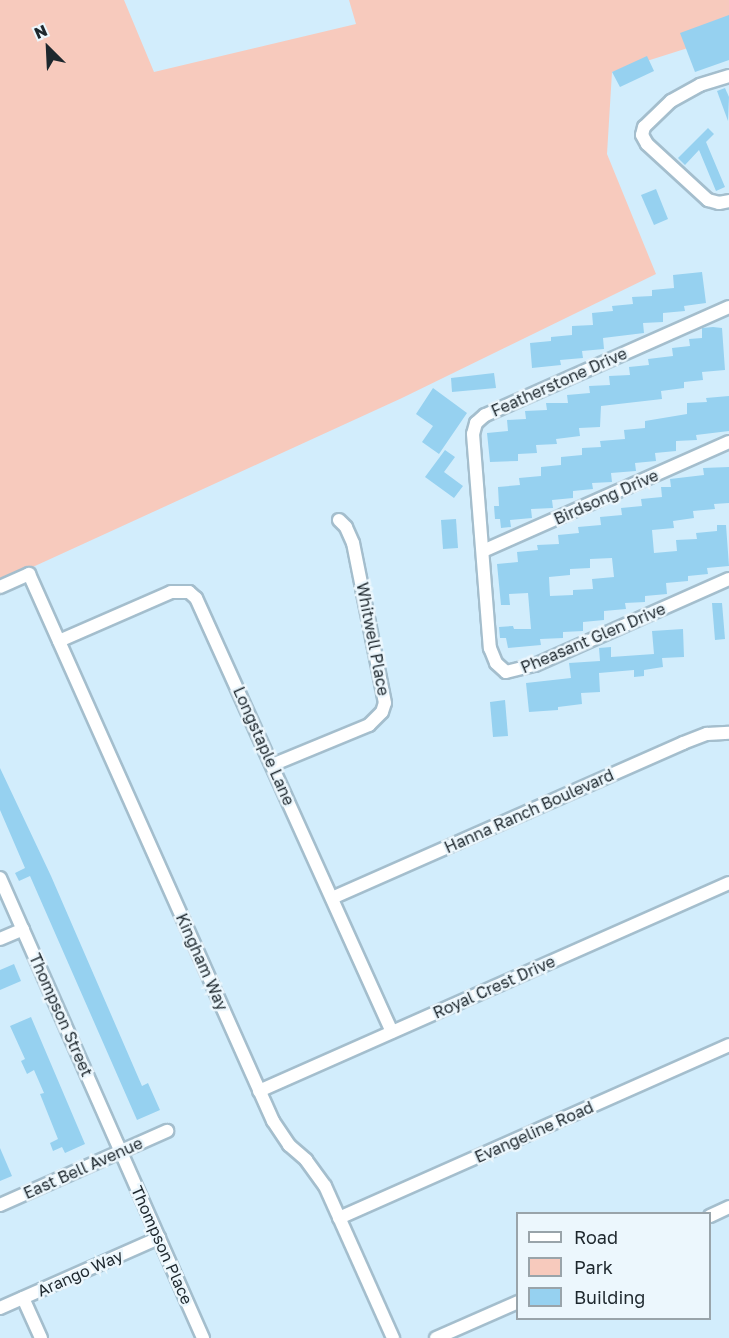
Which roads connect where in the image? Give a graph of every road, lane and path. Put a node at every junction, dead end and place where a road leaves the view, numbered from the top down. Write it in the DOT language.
graph roads {
  1 [pos="729,76"];
  2 [pos="729,201"];
  3 [pos="729,307"];
  4 [pos="729,442"];
  5 [pos="339,520"];
  6 [pos="483,551"];
  7 [pos="729,579"];
  8 [pos="0,587"];
  9 [pos="59,641"];
  10 [pos="729,733"];
  11 [pos="272,765"];
  12 [pos="0,878"];
  13 [pos="729,883"];
  14 [pos="332,898"];
  15 [pos="22,929"];
  16 [pos="0,939"];
  17 [pos="392,1032"];
  18 [pos="729,1046"];
  19 [pos="259,1091"];
  20 [pos="167,1131"];
  21 [pos="121,1152"];
  22 [pos="0,1205"];
  23 [pos="729,1207"];
  24 [pos="711,1216"];
  25 [pos="339,1218"];
  26 [pos="159,1238"];
  27 [pos="23,1298"];
  28 [pos="516,1303"];
  29 [pos="0,1308"];
  30 [pos="41,1338"];
  31 [pos="203,1338"];
  32 [pos="393,1338"];
  33 [pos="436,1338"];
  1 -- 2 [label="street"];
  3 -- 6 [label="street, Featherstone Drive"];
  4 -- 6 [label="street, Birdsong Drive"];
  5 -- 11 [label="street, Whitwell Place"];
  6 -- 7 [label="street, Pheasant Glen Drive"];
  8 -- 9 [label="street, Kingham Way"];
  9 -- 11 [label="street, Longstaple Lane"];
  9 -- 19 [label="street, Kingham Way"];
  10 -- 14 [label="street, Hanna Ranch Boulevard"];
  11 -- 14 [label="street, Longstaple Lane"];
  12 -- 15 [label="street, Thompson Street"];
  13 -- 17 [label="street, Royal Crest Drive"];
  14 -- 17 [label="street, Longstaple Lane"];
  15 -- 16 [label="street"];
  15 -- 21 [label="street, Thompson Street"];
  17 -- 19 [label="street, Royal Crest Drive"];
  18 -- 25 [label="street, Evangeline Road"];
  19 -- 25 [label="street, Kingham Way"];
  20 -- 21 [label="street, East Bell Avenue"];
  21 -- 22 [label="street, East Bell Avenue"];
  21 -- 26 [label="street, Thompson Place"];
  23 -- 24 [label="street"];
  25 -- 32 [label="street, Kingham Way"];
  26 -- 27 [label="street, Arango Way"];
  26 -- 31 [label="street, Thompson Place"];
  27 -- 29 [label="street, Arango Way"];
  27 -- 30 [label="street"];
  28 -- 33 [label="street"];
}
